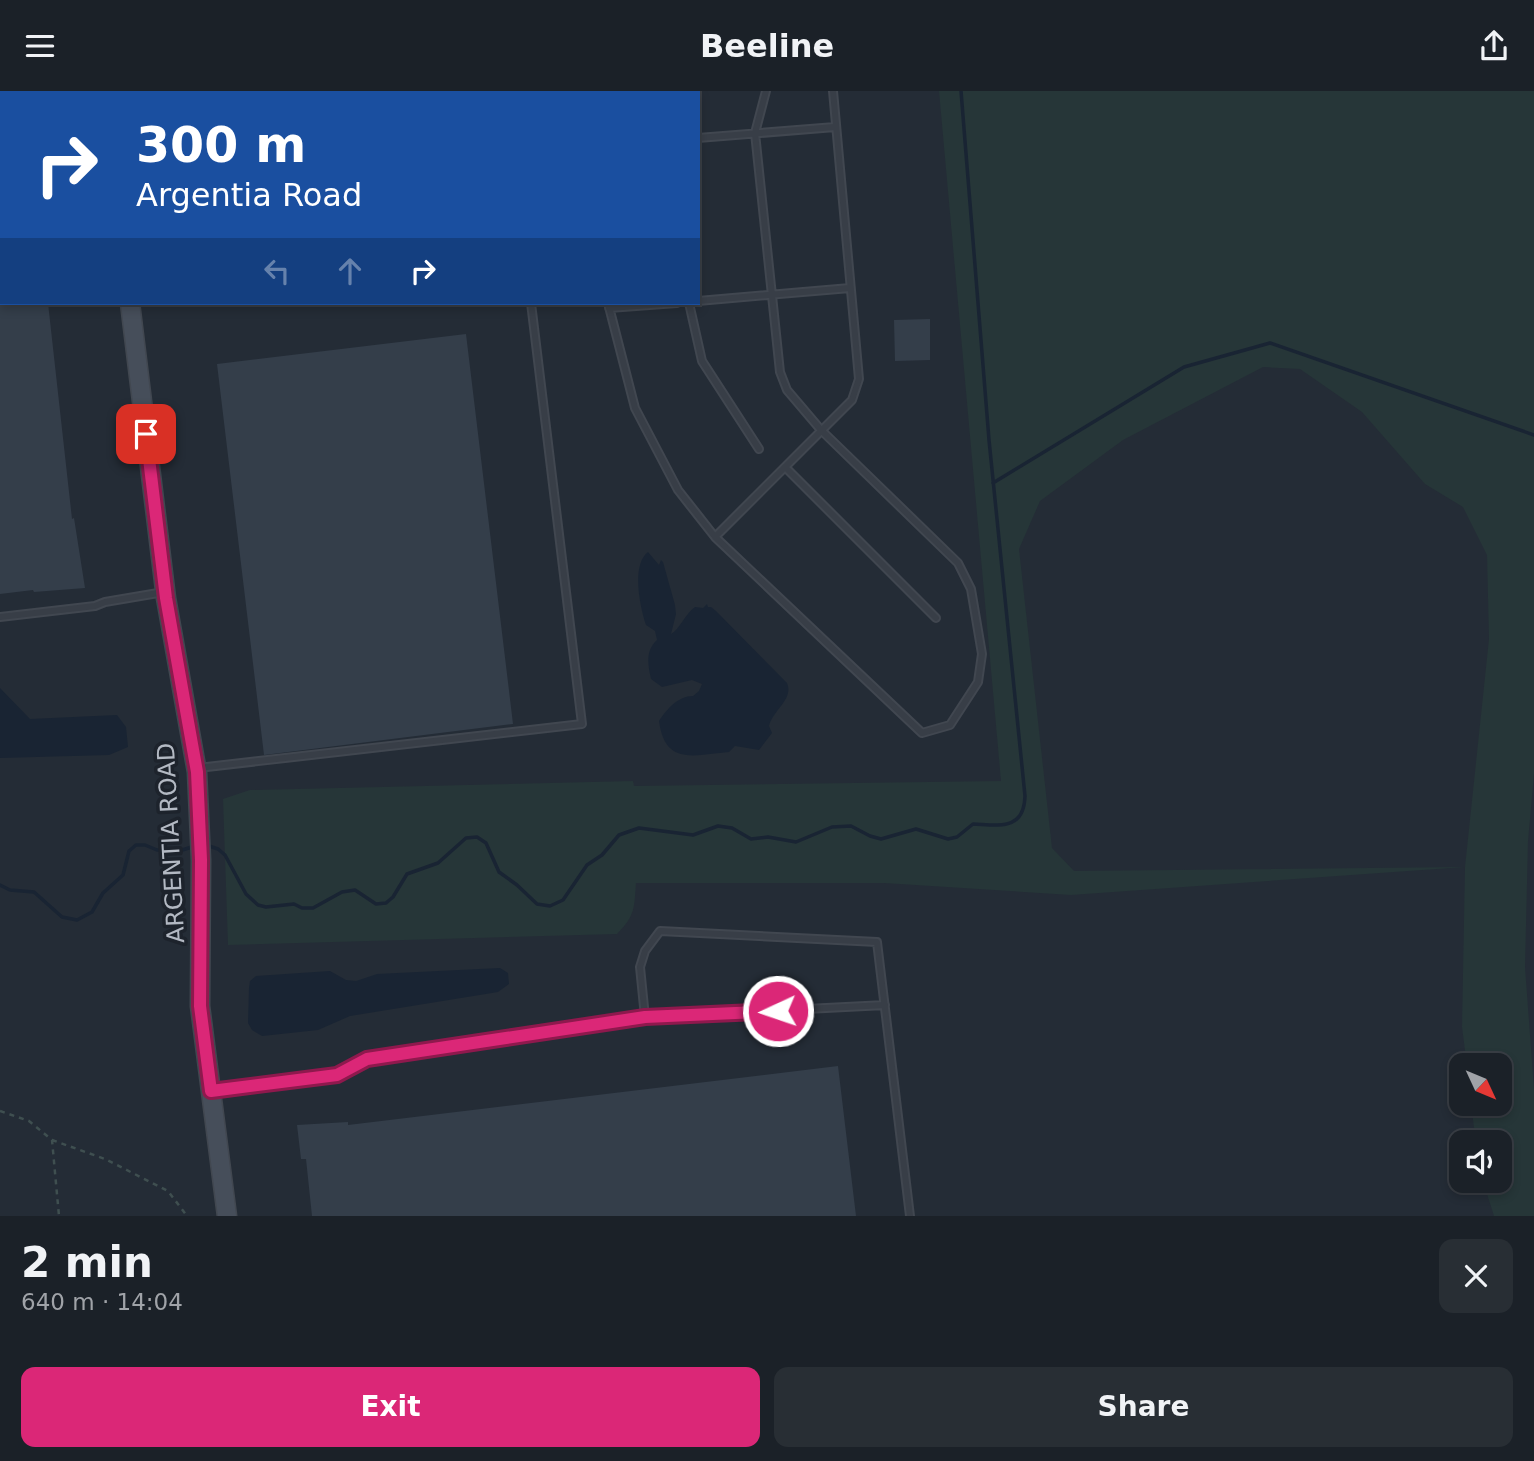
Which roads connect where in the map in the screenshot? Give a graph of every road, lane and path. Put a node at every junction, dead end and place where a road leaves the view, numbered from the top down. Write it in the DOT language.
graph roads {
  1 [pos="766,91"];
  2 [pos="832,91"];
  3 [pos="835,127"];
  4 [pos="755,133"];
  5 [pos="700,138"];
  6 [pos="850,288"];
  7 [pos="772,295"];
  8 [pos="700,301"];
  9 [pos="130,305"];
  10 [pos="531,305"];
  11 [pos="632,305"];
  12 [pos="689,305"];
  13 [pos="609,306"];
  14 [pos="821,430"];
  15 [pos="759,449"];
  16 [pos="785,467"];
  17 [pos="715,537"];
  18 [pos="165,592"];
  19 [pos="0,617"];
  20 [pos="936,618"];
  21 [pos="196,768"];
  22 [pos="885,1005"];
  23 [pos="645,1017"];
  24 [pos="211,1091"];
  25 [pos="0,1111"];
  26 [pos="52,1140"];
  27 [pos="59,1216"];
  28 [pos="187,1216"];
  29 [pos="227,1216"];
  30 [pos="910,1216"];
  1 -- 4 [label="lane"];
  2 -- 3 [label="lane"];
  3 -- 4 [label="lane"];
  3 -- 6 [label="lane"];
  4 -- 5 [label="lane"];
  4 -- 7 [label="lane"];
  6 -- 7 [label="lane"];
  6 -- 14 [label="lane"];
  7 -- 8 [label="lane"];
  7 -- 14 [label="lane"];
  9 -- 18 [label="street, ARGENTIA ROAD"];
  10 -- 21 [label="lane"];
  11 -- 13 [label="lane"];
  12 -- 15 [label="lane"];
  13 -- 17 [label="lane"];
  14 -- 16 [label="lane"];
  14 -- 17 [label="lane"];
  16 -- 17 [label="lane"];
  16 -- 20 [label="lane"];
  18 -- 19 [label="lane"];
  18 -- 21 [label="street, ARGENTIA ROAD"];
  21 -- 24 [label="street, ARGENTIA ROAD"];
  22 -- 23 [label="lane"];
  22 -- 23 [label="lane"];
  22 -- 30 [label="lane"];
  23 -- 24 [label="lane"];
  24 -- 29 [label="street, ARGENTIA ROAD"];
  25 -- 26 [label="path"];
  26 -- 27 [label="path"];
  26 -- 28 [label="path"];
}
